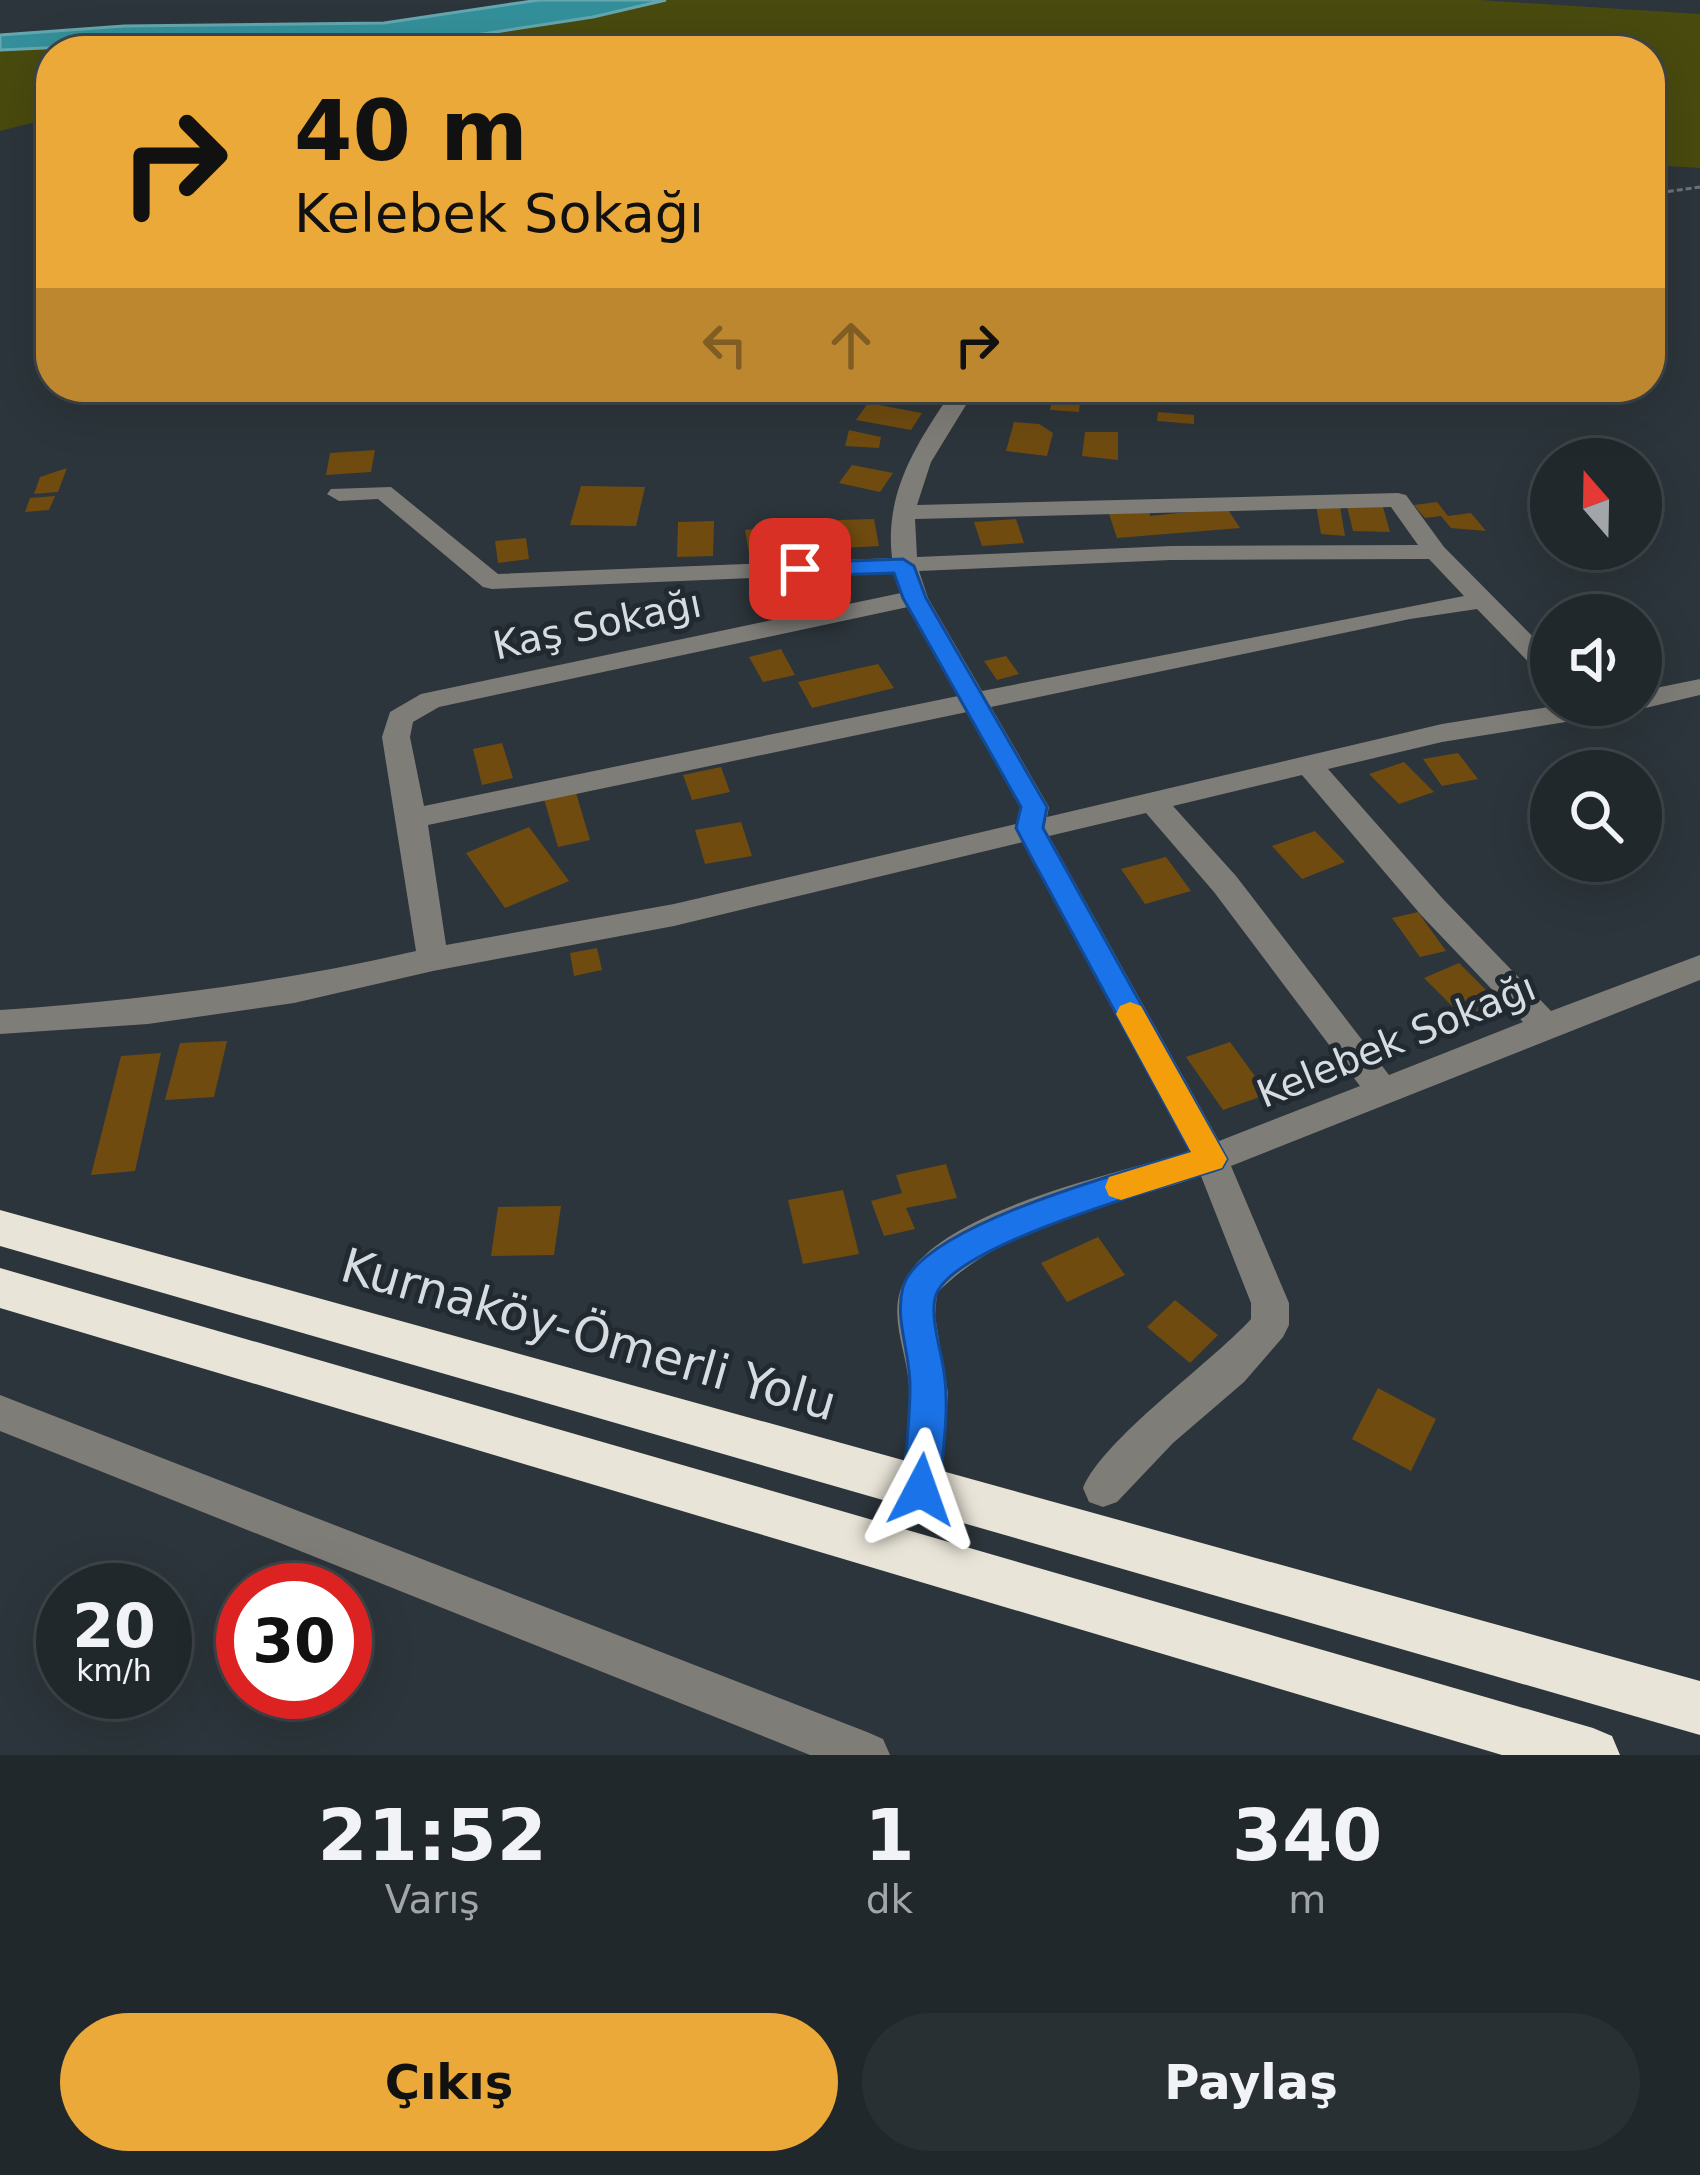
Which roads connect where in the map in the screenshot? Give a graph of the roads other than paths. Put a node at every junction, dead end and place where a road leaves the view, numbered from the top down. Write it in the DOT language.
graph roads {
  1 [pos="956,402"];
  2 [pos="339,494"];
  3 [pos="902,512"];
  4 [pos="1436,552"];
  5 [pos="903,566"];
  6 [pos="915,598"];
  7 [pos="1481,601"];
  8 [pos="1530,649"];
  9 [pos="1700,687"];
  10 [pos="1662,695"];
  11 [pos="974,702"];
  12 [pos="1530,718"];
  13 [pos="1310,766"];
  14 [pos="1153,802"];
  15 [pos="412,818"];
  16 [pos="1030,828"];
  17 [pos="433,959"];
  18 [pos="1700,967"];
  19 [pos="0,1022"];
  20 [pos="1545,1025"];
  21 [pos="1381,1089"];
  22 [pos="1211,1159"];
  23 [pos="0,1228"];
  24 [pos="0,1288"];
  25 [pos="0,1413"];
  26 [pos="1103,1488"];
  27 [pos="921,1490"];
  28 [pos="1700,1708"];
  29 [pos="1522,1745"];
  30 [pos="867,1755"];
  31 [pos="1593,1755"];
  1 -- 3 [label="street"];
  2 -- 5 [label="street"];
  3 -- 4 [label="street"];
  3 -- 5 [label="street"];
  4 -- 5 [label="street"];
  4 -- 7 [label="street"];
  5 -- 6 [label="street"];
  6 -- 11 [label="street"];
  6 -- 15 [label="street, Kaş Sokağı"];
  7 -- 8 [label="street"];
  7 -- 11 [label="street"];
  9 -- 10 [label="street"];
  11 -- 15 [label="street"];
  11 -- 16 [label="street"];
  12 -- 13 [label="street"];
  13 -- 14 [label="street"];
  13 -- 20 [label="street"];
  14 -- 16 [label="street"];
  14 -- 21 [label="street"];
  15 -- 17 [label="street, Kaş Sokağı"];
  16 -- 17 [label="street"];
  16 -- 22 [label="street"];
  17 -- 19 [label="street"];
  18 -- 20 [label="street, Kelebek Sokağı"];
  20 -- 21 [label="street, Kelebek Sokağı"];
  21 -- 22 [label="street, Kelebek Sokağı"];
  22 -- 26 [label="street"];
  22 -- 27 [label="street, Kelebek Sokağı"];
  23 -- 27 [label="highway, Kurnaköy-Ömerli Yolu"];
  24 -- 29 [label="highway"];
  25 -- 30 [label="street"];
  27 -- 28 [label="highway, Kurnaköy-Ömerli Yolu"];
  29 -- 31 [label="highway"];
}
